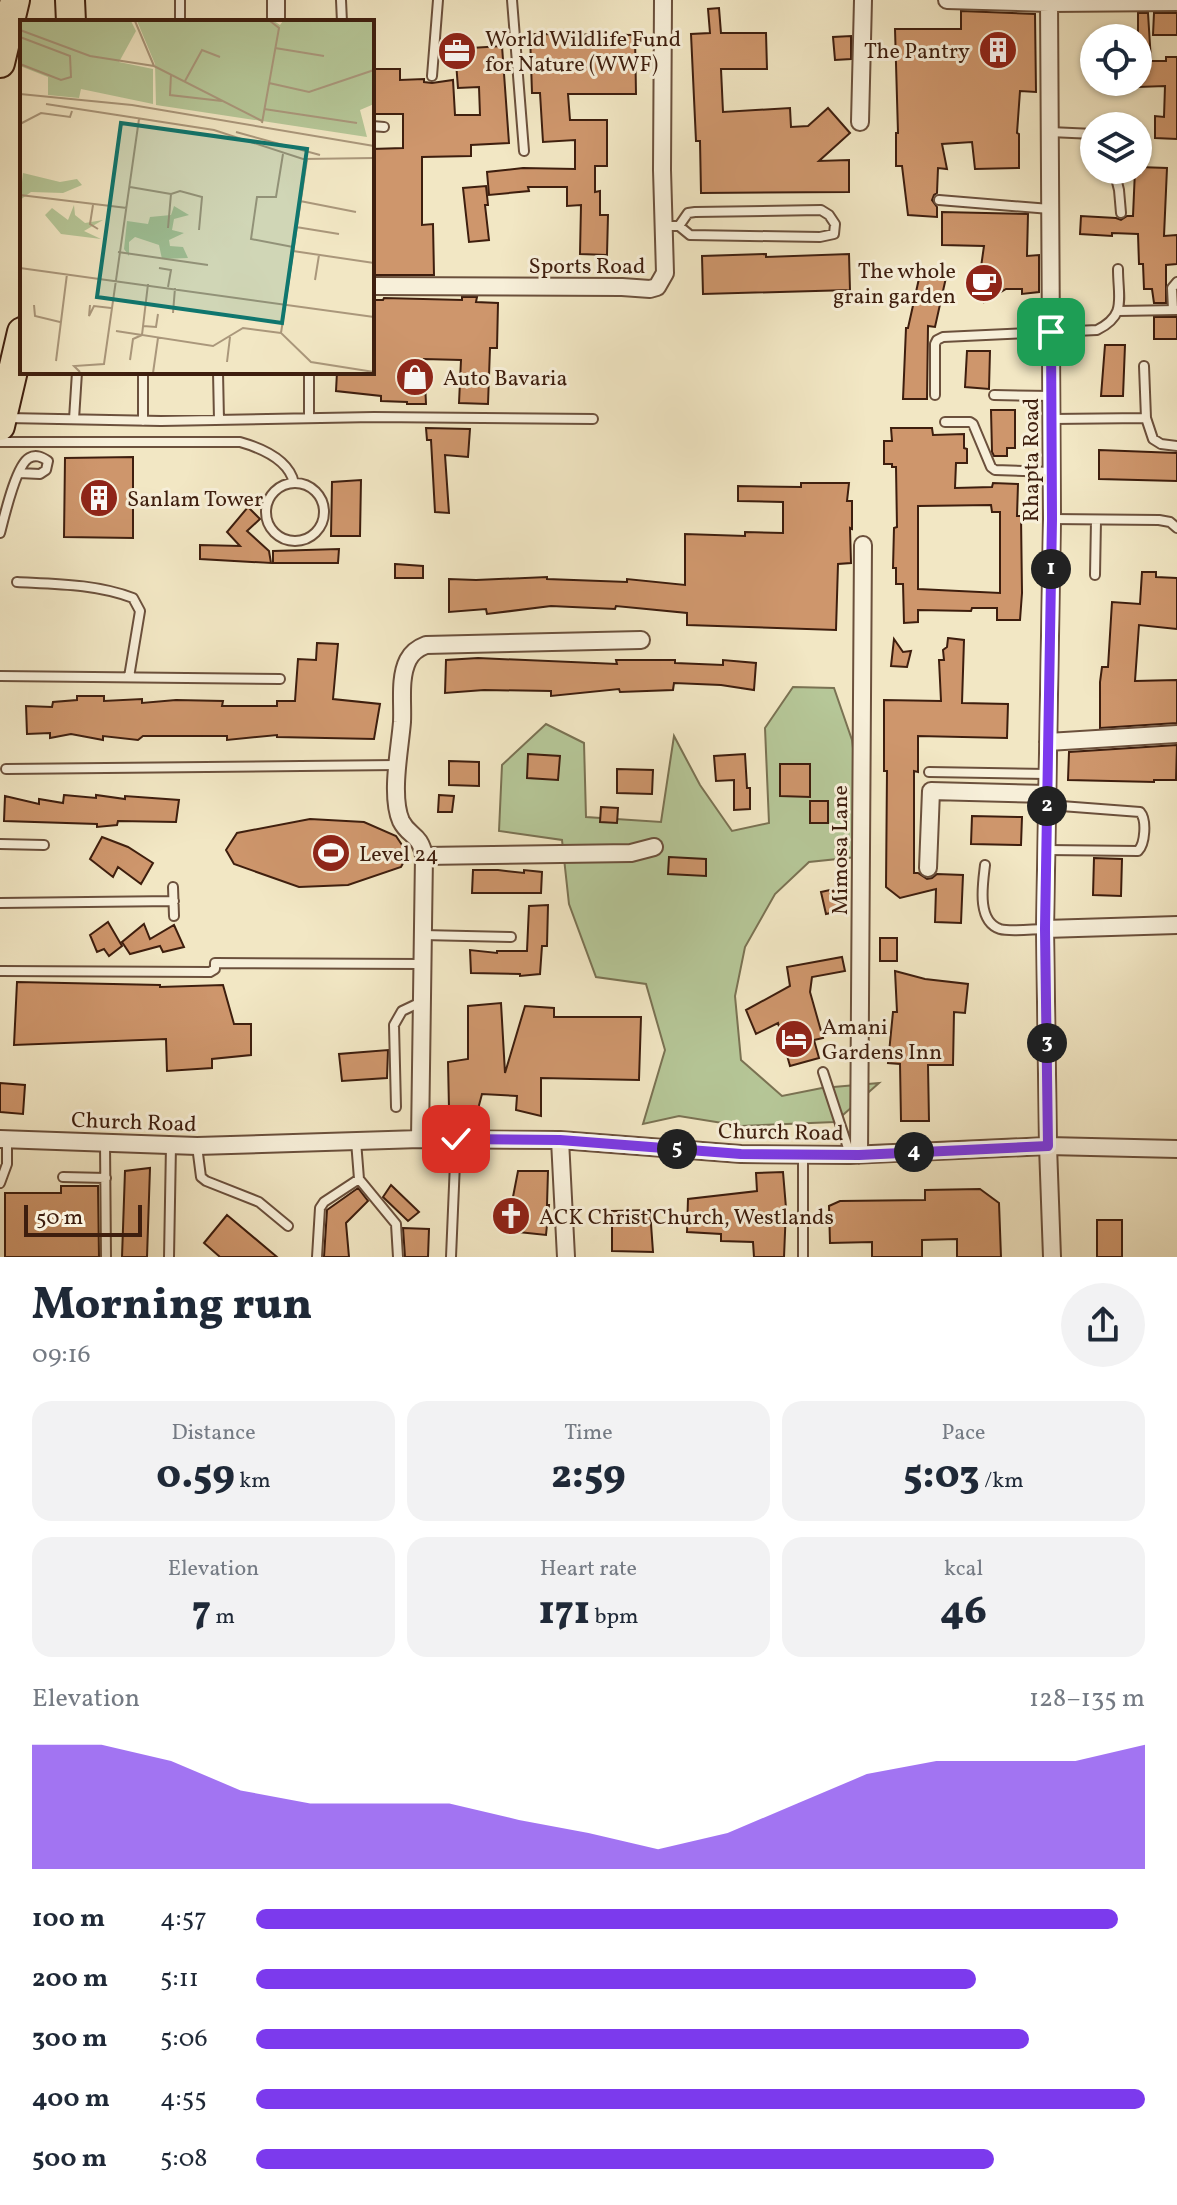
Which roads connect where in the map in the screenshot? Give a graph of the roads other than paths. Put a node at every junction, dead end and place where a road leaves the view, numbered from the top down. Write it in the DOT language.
graph roads {
  1 [pos="15,0"];
  2 [pos="70,0"];
  3 [pos="341,0"];
  4 [pos="438,0"];
  5 [pos="512,0"];
  6 [pos="663,0"];
  7 [pos="863,0"];
  8 [pos="947,0"];
  9 [pos="1049,1"];
  10 [pos="1177,2"];
  11 [pos="71,20"];
  12 [pos="342,20"];
  13 [pos="0,63"];
  14 [pos="432,76"];
  15 [pos="860,122"];
  16 [pos="374,126"];
  17 [pos="384,127"];
  18 [pos="1049,132"];
  19 [pos="1080,133"];
  20 [pos="524,151"];
  21 [pos="1118,184"];
  22 [pos="939,200"];
  23 [pos="1050,209"];
  24 [pos="1121,213"];
  25 [pos="672,226"];
  26 [pos="1118,269"];
  27 [pos="1177,282"];
  28 [pos="374,286"];
  29 [pos="1175,310"];
  30 [pos="1118,311"];
  31 [pos="1051,332"];
  32 [pos="20,341"];
  33 [pos="1144,366"];
  34 [pos="77,374"];
  35 [pos="143,374"];
  36 [pos="218,374"];
  37 [pos="309,374"];
  38 [pos="935,395"];
  39 [pos="994,395"];
  40 [pos="1053,396"];
  41 [pos="309,418"];
  42 [pos="1146,418"];
  43 [pos="74,419"];
  44 [pos="593,419"];
  45 [pos="1052,419"];
  46 [pos="219,420"];
  47 [pos="143,421"];
  48 [pos="945,422"];
  49 [pos="1,429"];
  50 [pos="1177,446"];
  51 [pos="1052,472"];
  52 [pos="19,473"];
  53 [pos="294,483"];
  54 [pos="1052,519"];
  55 [pos="1096,520"];
  56 [pos="1177,528"];
  57 [pos="0,533"];
  58 [pos="863,545"];
  59 [pos="1095,575"];
  60 [pos="17,582"];
  61 [pos="641,640"];
  62 [pos="0,676"];
  63 [pos="129,677"];
  64 [pos="280,679"];
  65 [pos="1177,734"];
  66 [pos="1048,742"];
  67 [pos="397,765"];
  68 [pos="6,769"];
  69 [pos="929,772"];
  70 [pos="1047,774"];
  71 [pos="1047,799"];
  72 [pos="0,844"];
  73 [pos="44,845"];
  74 [pos="654,847"];
  75 [pos="1047,850"];
  76 [pos="424,856"];
  77 [pos="985,865"];
  78 [pos="928,868"];
  79 [pos="173,887"];
  80 [pos="174,901"];
  81 [pos="0,903"];
  82 [pos="174,916"];
  83 [pos="1177,925"];
  84 [pos="1045,929"];
  85 [pos="422,935"];
  86 [pos="511,937"];
  87 [pos="421,964"];
  88 [pos="0,971"];
  89 [pos="423,1001"];
  90 [pos="823,1072"];
  91 [pos="396,1107"];
  92 [pos="3,1139"];
  93 [pos="420,1139"];
  94 [pos="456,1139"];
  95 [pos="560,1140"];
  96 [pos="356,1141"];
  97 [pos="105,1142"];
  98 [pos="171,1145"];
  99 [pos="197,1146"];
  100 [pos="1048,1146"];
  101 [pos="1177,1149"];
  102 [pos="803,1154"];
  103 [pos="854,1155"];
  104 [pos="63,1177"];
  105 [pos="106,1178"];
  106 [pos="359,1179"];
  107 [pos="0,1183"];
  108 [pos="288,1226"];
  109 [pos="106,1257"];
  110 [pos="169,1257"];
  111 [pos="317,1257"];
  112 [pos="398,1257"];
  113 [pos="451,1257"];
  114 [pos="566,1257"];
  115 [pos="803,1257"];
  116 [pos="1052,1257"];
  1 -- 13 [label="highway"];
  2 -- 11 [label="highway"];
  3 -- 12 [label="lane"];
  4 -- 14 [label="lane"];
  5 -- 20 [label="lane"];
  6 -- 25 [label="street, Sports Road"];
  7 -- 15 [label="street"];
  8 -- 9 [label="street"];
  9 -- 10 [label="street"];
  9 -- 18 [label="street, Rhapta Road"];
  16 -- 17 [label="lane"];
  18 -- 19 [label="lane"];
  18 -- 23 [label="street, Rhapta Road"];
  21 -- 24 [label="lane"];
  22 -- 23 [label="lane"];
  23 -- 31 [label="street, Rhapta Road"];
  25 -- 25 [label="lane"];
  25 -- 28 [label="street, Sports Road"];
  26 -- 30 [label="lane"];
  27 -- 29 [label="lane"];
  29 -- 30 [label="lane"];
  30 -- 31 [label="lane"];
  31 -- 38 [label="lane"];
  31 -- 40 [label="street, Rhapta Road"];
  32 -- 49 [label="highway"];
  33 -- 42 [label="lane"];
  34 -- 43 [label="lane"];
  35 -- 47 [label="lane"];
  36 -- 46 [label="lane"];
  37 -- 41 [label="lane"];
  39 -- 40 [label="lane"];
  40 -- 45 [label="street, Rhapta Road"];
  41 -- 44 [label="lane"];
  41 -- 46 [label="lane"];
  42 -- 45 [label="lane"];
  42 -- 50 [label="lane"];
  43 -- 47 [label="lane"];
  43 -- 49 [label="lane"];
  45 -- 51 [label="street, Rhapta Road"];
  46 -- 47 [label="lane"];
  48 -- 51 [label="lane"];
  49 -- 53 [label="lane"];
  51 -- 54 [label="street, Rhapta Road"];
  52 -- 57 [label="lane"];
  53 -- 53 [label="lane"];
  54 -- 55 [label="lane"];
  54 -- 66 [label="street, Rhapta Road"];
  55 -- 56 [label="lane"];
  55 -- 59 [label="lane"];
  58 -- 103 [label="street, Mimosa Lane"];
  60 -- 63 [label="lane"];
  61 -- 67 [label="street"];
  62 -- 63 [label="lane"];
  63 -- 64 [label="lane"];
  65 -- 66 [label="street"];
  66 -- 70 [label="street, Rhapta Road"];
  67 -- 68 [label="lane"];
  67 -- 76 [label="street"];
  69 -- 70 [label="lane"];
  70 -- 71 [label="street, Rhapta Road"];
  71 -- 75 [label="street, Rhapta Road"];
  71 -- 75 [label="lane"];
  71 -- 78 [label="street"];
  72 -- 73 [label="lane"];
  74 -- 76 [label="street"];
  75 -- 84 [label="street, Rhapta Road"];
  76 -- 85 [label="street"];
  77 -- 84 [label="lane"];
  79 -- 80 [label="lane"];
  80 -- 81 [label="lane"];
  80 -- 82 [label="lane"];
  83 -- 84 [label="street"];
  84 -- 100 [label="street, Rhapta Road"];
  85 -- 86 [label="lane"];
  85 -- 87 [label="street"];
  87 -- 88 [label="lane"];
  87 -- 89 [label="street"];
  89 -- 91 [label="lane"];
  89 -- 93 [label="street"];
  90 -- 103 [label="lane"];
  92 -- 97 [label="street, Church Road"];
  92 -- 107 [label="lane"];
  93 -- 94 [label="street, Church Road"];
  93 -- 96 [label="street, Church Road"];
  94 -- 95 [label="street, Church Road"];
  94 -- 113 [label="lane"];
  95 -- 102 [label="street, Church Road"];
  95 -- 114 [label="street"];
  96 -- 99 [label="street, Church Road"];
  96 -- 106 [label="lane"];
  97 -- 98 [label="street, Church Road"];
  97 -- 105 [label="lane"];
  98 -- 99 [label="street, Church Road"];
  98 -- 110 [label="lane"];
  99 -- 108 [label="lane"];
  100 -- 101 [label="street, Church Road"];
  100 -- 103 [label="street, Church Road"];
  100 -- 116 [label="street, Rhapta Road"];
  102 -- 103 [label="street, Church Road"];
  102 -- 115 [label="lane"];
  104 -- 105 [label="lane"];
  105 -- 109 [label="lane"];
  106 -- 111 [label="lane"];
  106 -- 112 [label="lane"];
}
